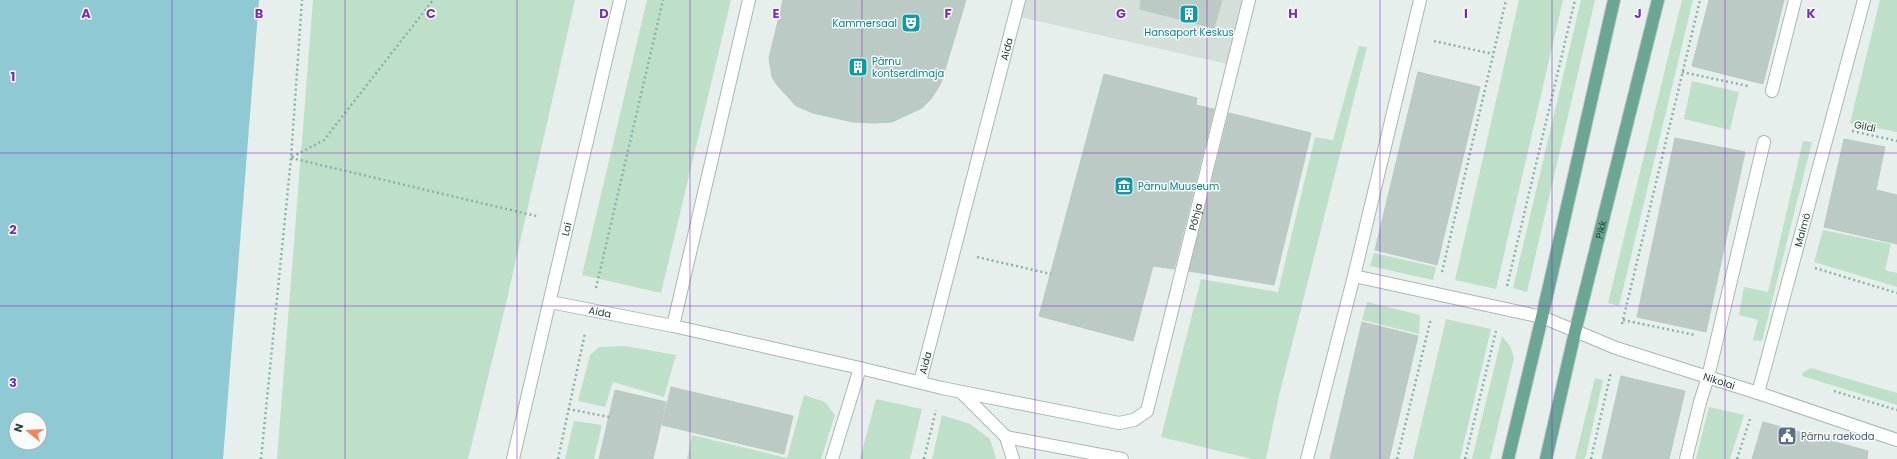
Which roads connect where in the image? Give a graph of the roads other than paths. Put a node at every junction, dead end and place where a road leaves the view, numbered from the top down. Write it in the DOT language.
graph roads {
  1 [pos="620,0"];
  2 [pos="749,0"];
  3 [pos="1019,0"];
  4 [pos="1249,0"];
  5 [pos="1420,0"];
  6 [pos="1614,0"];
  7 [pos="1658,0"];
  8 [pos="1795,0"];
  9 [pos="1864,0"];
  10 [pos="1772,91"];
  11 [pos="1764,142"];
  12 [pos="1354,276"];
  13 [pos="550,302"];
  14 [pos="1542,317"];
  15 [pos="673,326"];
  16 [pos="1575,332"];
  17 [pos="860,368"];
  18 [pos="1708,377"];
  19 [pos="920,382"];
  20 [pos="961,392"];
  21 [pos="1758,393"];
  22 [pos="1006,437"];
  23 [pos="1897,440"];
  24 [pos="513,459"];
  25 [pos="832,459"];
  26 [pos="1013,459"];
  27 [pos="1122,459"];
  28 [pos="1307,459"];
  29 [pos="1508,459"];
  30 [pos="1546,459"];
  31 [pos="1686,459"];
  1 -- 13 [label="street, Lai"];
  2 -- 15 [label="street"];
  3 -- 19 [label="street, Aida"];
  4 -- 20 [label="street, Põhja"];
  5 -- 12 [label="street"];
  6 -- 14 [label="main road"];
  7 -- 16 [label="main road, Pikk"];
  8 -- 10 [label="street"];
  9 -- 21 [label="street, Malmö"];
  11 -- 18 [label="street"];
  12 -- 14 [label="street, Nikolai"];
  12 -- 28 [label="street"];
  13 -- 15 [label="street, Aida"];
  13 -- 24 [label="street, Lai"];
  14 -- 16 [label="street, Nikolai"];
  14 -- 29 [label="main road"];
  15 -- 17 [label="street, Aida"];
  16 -- 18 [label="street, Nikolai"];
  16 -- 30 [label="main road, Pikk"];
  17 -- 19 [label="street, Aida"];
  17 -- 25 [label="street"];
  18 -- 21 [label="street, Nikolai"];
  18 -- 31 [label="street"];
  19 -- 20 [label="street"];
  20 -- 22 [label="street"];
  21 -- 23 [label="street, Nikolai"];
  22 -- 26 [label="street"];
  22 -- 27 [label="street"];
}
